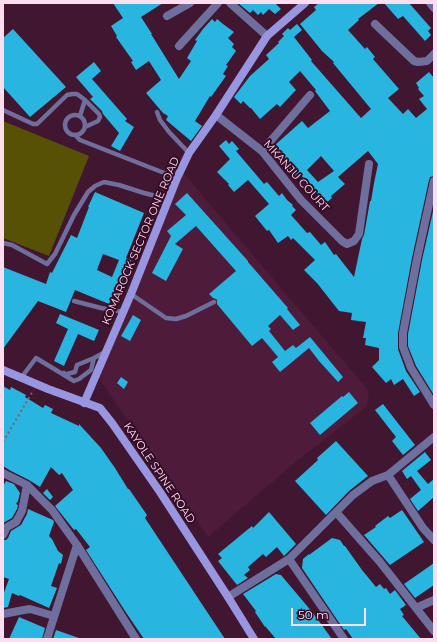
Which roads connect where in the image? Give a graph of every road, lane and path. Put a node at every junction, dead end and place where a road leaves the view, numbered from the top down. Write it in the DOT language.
graph roads {
  1 [pos="190,3"];
  2 [pos="218,3"];
  3 [pos="230,3"];
  4 [pos="305,3"];
  5 [pos="430,3"];
  6 [pos="434,8"];
  7 [pos="167,16"];
  8 [pos="375,24"];
  9 [pos="267,36"];
  10 [pos="179,46"];
  11 [pos="434,54"];
  12 [pos="310,95"];
  13 [pos="85,100"];
  14 [pos="3,110"];
  15 [pos="157,112"];
  16 [pos="216,115"];
  17 [pos="80,116"];
  18 [pos="85,127"];
  19 [pos="76,136"];
  20 [pos="262,151"];
  21 [pos="189,153"];
  22 [pos="369,164"];
  23 [pos="177,178"];
  24 [pos="434,181"];
  25 [pos="168,199"];
  26 [pos="3,243"];
  27 [pos="131,294"];
  28 [pos="74,301"];
  29 [pos="214,302"];
  30 [pos="123,312"];
  31 [pos="106,352"];
  32 [pos="36,358"];
  33 [pos="94,358"];
  34 [pos="3,370"];
  35 [pos="21,378"];
  36 [pos="39,385"];
  37 [pos="84,403"];
  38 [pos="434,405"];
  39 [pos="434,437"];
  40 [pos="3,442"];
  41 [pos="3,472"];
  42 [pos="388,475"];
  43 [pos="27,485"];
  44 [pos="336,512"];
  45 [pos="3,535"];
  46 [pos="434,540"];
  47 [pos="77,545"];
  48 [pos="289,559"];
  49 [pos="228,597"];
  50 [pos="434,600"];
  51 [pos="416,608"];
  52 [pos="3,614"];
  53 [pos="54,616"];
  54 [pos="434,631"];
  55 [pos="47,639"];
  56 [pos="136,639"];
  57 [pos="254,639"];
  58 [pos="344,639"];
  1 -- 7 [label="street"];
  2 -- 10 [label="street"];
  3 -- 9 [label="street"];
  4 -- 9 [label="main road, KOMAROCK SECTOR ONE ROAD"];
  5 -- 6 [label="street"];
  8 -- 11 [label="street"];
  9 -- 16 [label="main road, KOMAROCK SECTOR ONE ROAD"];
  12 -- 20 [label="street"];
  13 -- 14 [label="lane"];
  13 -- 17 [label="lane"];
  13 -- 18 [label="lane"];
  15 -- 21 [label="lane"];
  16 -- 20 [label="street, MKANJU COURT"];
  16 -- 21 [label="main road, KOMAROCK SECTOR ONE ROAD"];
  17 -- 18 [label="lane"];
  17 -- 19 [label="lane"];
  18 -- 19 [label="lane"];
  19 -- 23 [label="lane"];
  20 -- 22 [label="street, MKANJU COURT"];
  21 -- 23 [label="main road, KOMAROCK SECTOR ONE ROAD"];
  23 -- 25 [label="main road, KOMAROCK SECTOR ONE ROAD"];
  24 -- 38 [label="street"];
  25 -- 26 [label="lane"];
  25 -- 27 [label="main road, KOMAROCK SECTOR ONE ROAD"];
  27 -- 29 [label="lane"];
  27 -- 30 [label="main road, KOMAROCK SECTOR ONE ROAD"];
  28 -- 30 [label="lane"];
  30 -- 31 [label="main road, KOMAROCK SECTOR ONE ROAD"];
  31 -- 33 [label="lane"];
  31 -- 37 [label="main road, KOMAROCK SECTOR ONE ROAD"];
  32 -- 33 [label="lane"];
  32 -- 33 [label="lane"];
  32 -- 35 [label="lane"];
  34 -- 35 [label="main road, KAYOLE SPINE ROAD"];
  35 -- 36 [label="main road, KAYOLE SPINE ROAD"];
  36 -- 37 [label="main road, KAYOLE SPINE ROAD"];
  36 -- 40 [label="path"];
  37 -- 49 [label="main road, KAYOLE SPINE ROAD"];
  39 -- 42 [label="street"];
  41 -- 43 [label="street"];
  42 -- 44 [label="street"];
  42 -- 46 [label="street"];
  43 -- 45 [label="street"];
  43 -- 47 [label="street"];
  44 -- 48 [label="street"];
  44 -- 51 [label="street"];
  47 -- 53 [label="street"];
  47 -- 56 [label="street"];
  48 -- 49 [label="street"];
  48 -- 58 [label="street"];
  49 -- 57 [label="main road, KAYOLE SPINE ROAD"];
  50 -- 51 [label="street"];
  51 -- 54 [label="street"];
  52 -- 53 [label="street"];
  53 -- 55 [label="street"];
}
